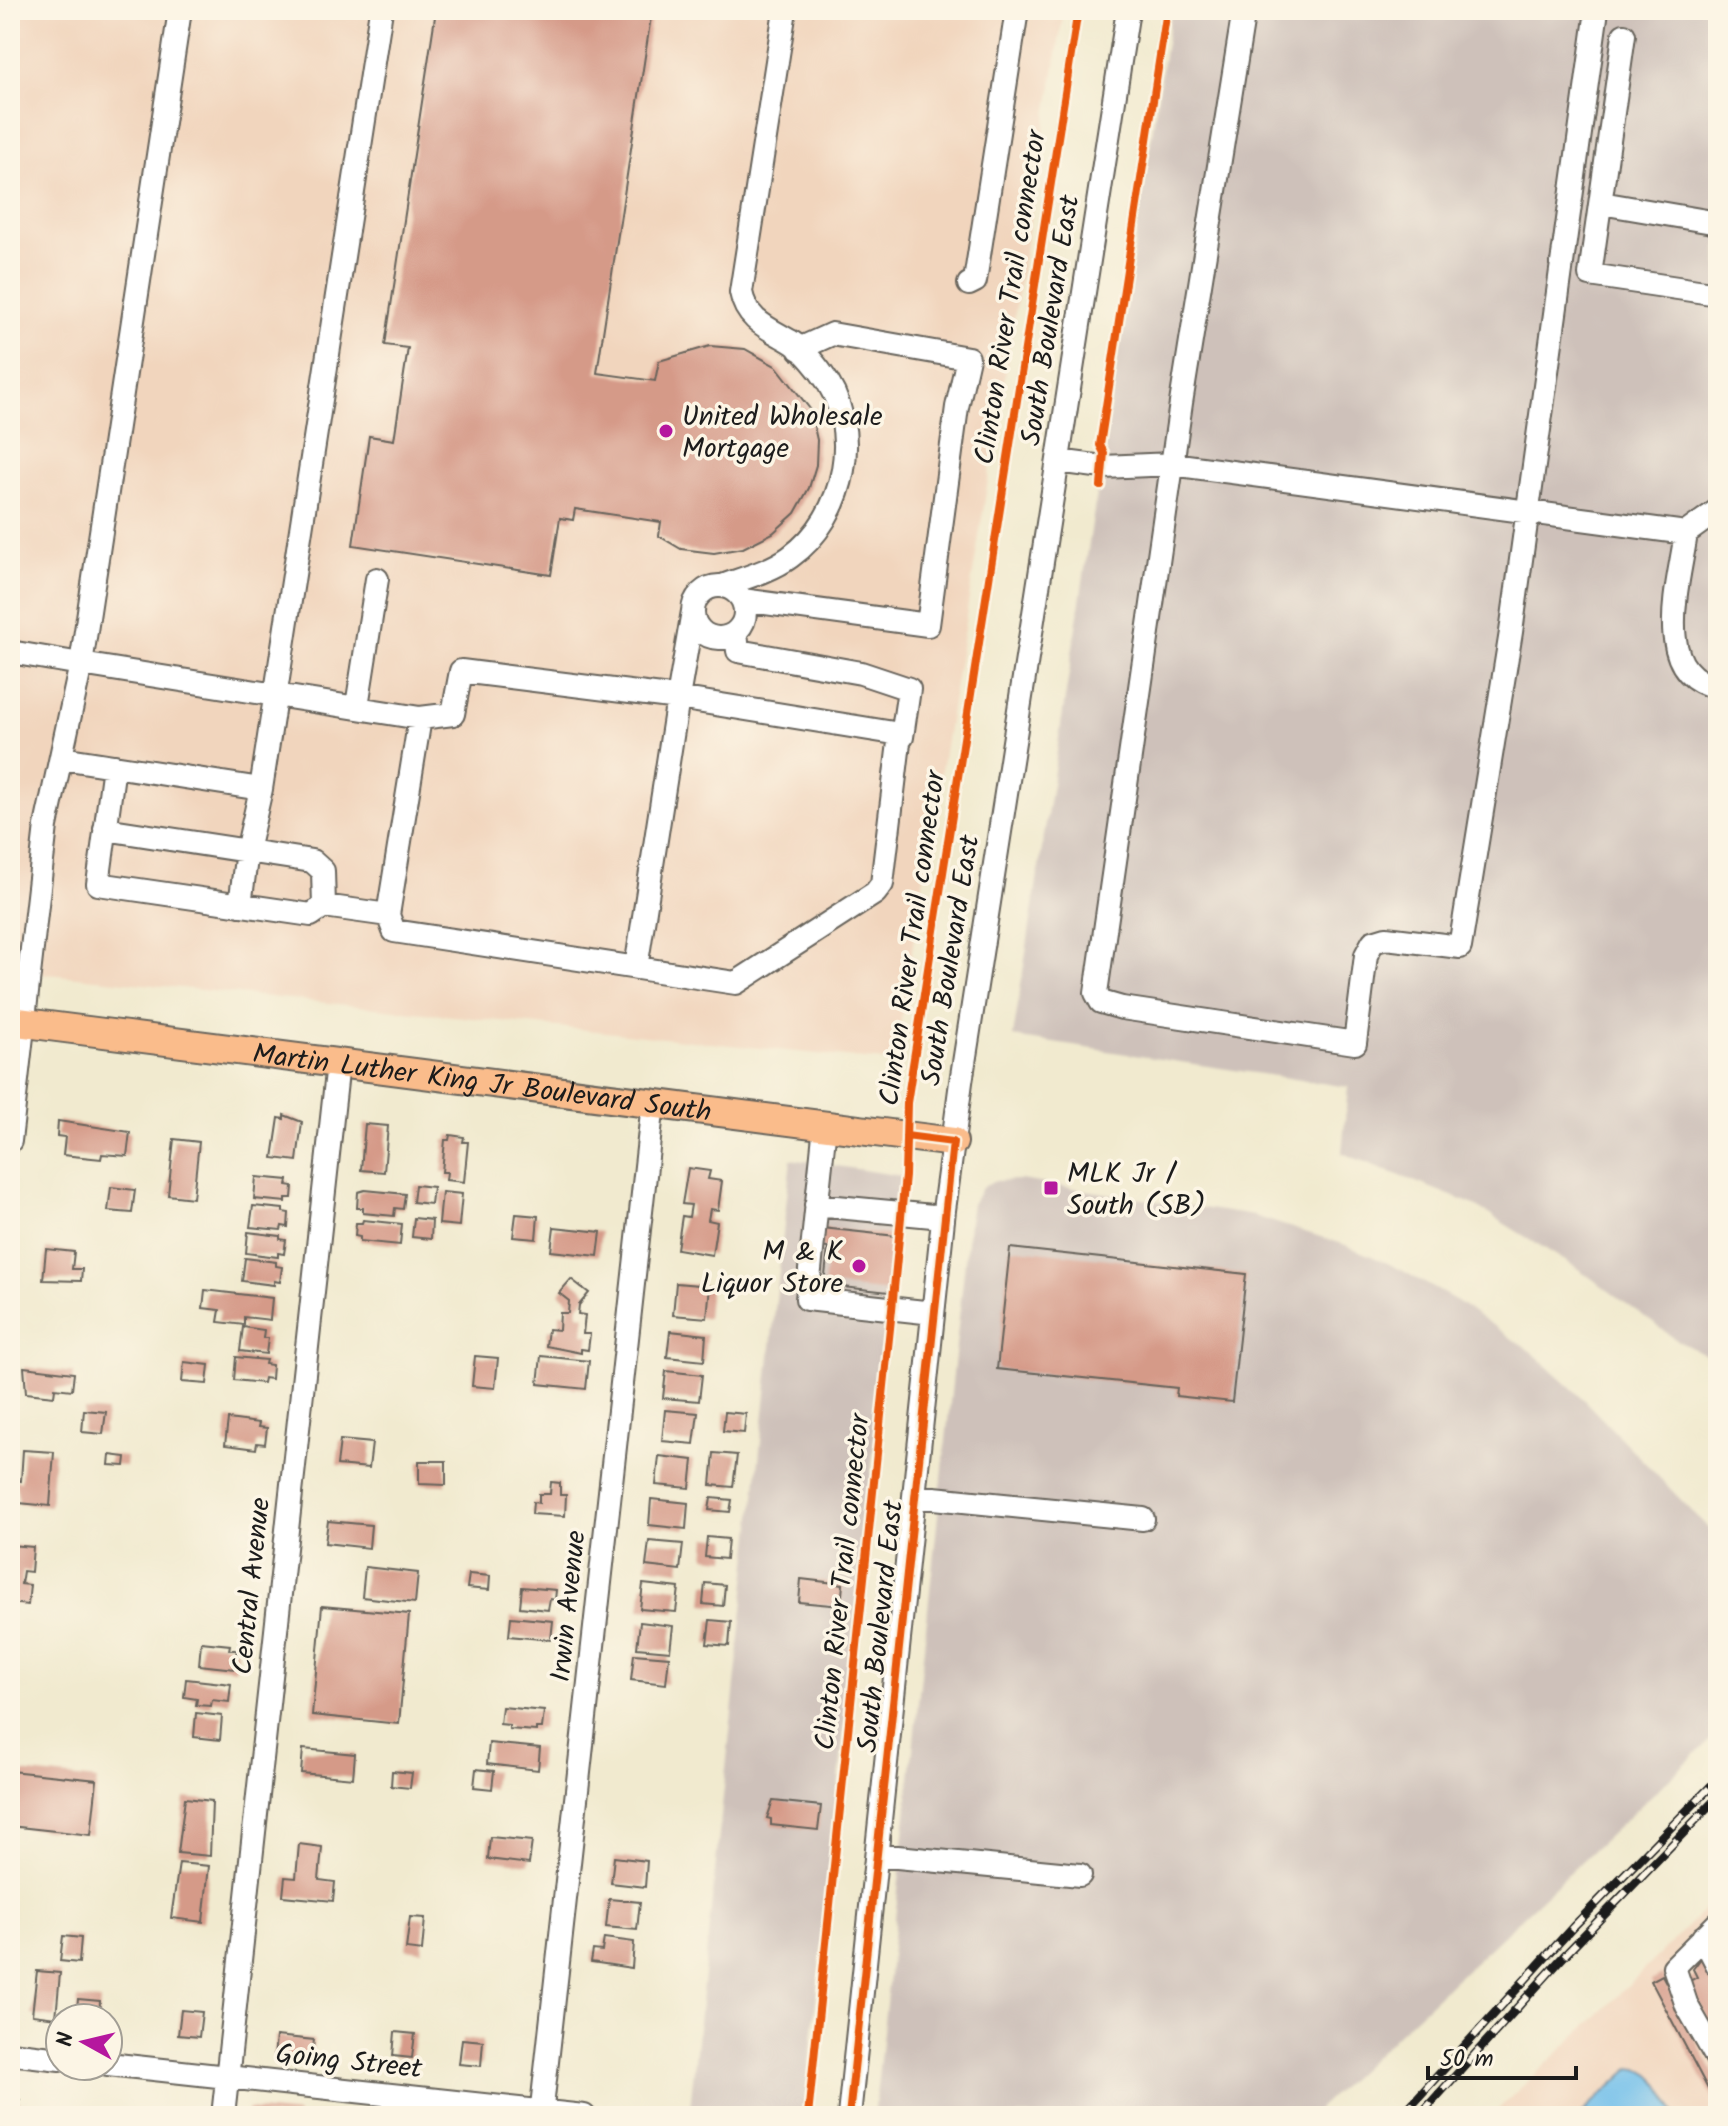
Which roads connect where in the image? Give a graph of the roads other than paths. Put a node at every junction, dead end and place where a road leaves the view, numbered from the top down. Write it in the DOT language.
graph roads {
  1 [pos="180,10"];
  2 [pos="381,10"];
  3 [pos="785,10"];
  4 [pos="1017,10"];
  5 [pos="1127,10"];
  6 [pos="1244,10"];
  7 [pos="1597,10"];
  8 [pos="1624,35"];
  9 [pos="1601,203"];
  10 [pos="1718,223"];
  11 [pos="969,284"];
  12 [pos="1718,294"];
  13 [pos="799,349"];
  14 [pos="1058,461"];
  15 [pos="1172,464"];
  16 [pos="1718,510"];
  17 [pos="1527,514"];
  18 [pos="1686,533"];
  19 [pos="377,579"];
  20 [pos="722,586"];
  21 [pos="742,600"];
  22 [pos="693,611"];
  23 [pos="736,632"];
  24 [pos="10,652"];
  25 [pos="81,664"];
  26 [pos="1718,687"];
  27 [pos="276,693"];
  28 [pos="678,698"];
  29 [pos="357,706"];
  30 [pos="420,718"];
  31 [pos="902,737"];
  32 [pos="62,758"];
  33 [pos="114,766"];
  34 [pos="261,789"];
  35 [pos="105,829"];
  36 [pos="247,851"];
  37 [pos="240,905"];
  38 [pos="324,906"];
  39 [pos="388,915"];
  40 [pos="636,968"];
  41 [pos="16,1022"];
  42 [pos="338,1063"];
  43 [pos="653,1103"];
  44 [pos="825,1125"];
  45 [pos="10,1141"];
  46 [pos="953,1142"];
  47 [pos="816,1205"];
  48 [pos="943,1217"];
  49 [pos="933,1313"];
  50 [pos="914,1496"];
  51 [pos="1143,1519"];
  52 [pos="877,1855"];
  53 [pos="1080,1875"];
  54 [pos="1711,1930"];
  55 [pos="1718,1966"];
  56 [pos="10,2053"];
  57 [pos="44,2057"];
  58 [pos="1718,2060"];
  59 [pos="124,2066"];
  60 [pos="227,2077"];
  61 [pos="542,2114"];
  62 [pos="223,2116"];
  63 [pos="584,2116"];
  64 [pos="849,2116"];
  1 -- 25 [label="street"];
  2 -- 27 [label="street"];
  3 -- 13 [label="street"];
  4 -- 11 [label="street"];
  5 -- 14 [label="street, South Boulevard East"];
  6 -- 15 [label="street"];
  7 -- 17 [label="street"];
  8 -- 9 [label="street"];
  9 -- 10 [label="street"];
  9 -- 12 [label="street"];
  13 -- 20 [label="street"];
  13 -- 21 [label="street"];
  14 -- 15 [label="street"];
  14 -- 46 [label="street, South Boulevard East"];
  15 -- 17 [label="street"];
  15 -- 17 [label="street"];
  16 -- 18 [label="street"];
  17 -- 18 [label="street"];
  18 -- 26 [label="street"];
  19 -- 29 [label="street"];
  20 -- 21 [label="street"];
  20 -- 22 [label="street"];
  21 -- 23 [label="street"];
  22 -- 23 [label="street"];
  22 -- 28 [label="street"];
  23 -- 31 [label="street"];
  24 -- 25 [label="street"];
  25 -- 27 [label="street"];
  25 -- 32 [label="street"];
  27 -- 29 [label="street"];
  27 -- 34 [label="street"];
  28 -- 30 [label="street"];
  28 -- 31 [label="street"];
  28 -- 40 [label="street"];
  29 -- 30 [label="street"];
  30 -- 39 [label="street"];
  31 -- 40 [label="street"];
  32 -- 33 [label="street"];
  32 -- 41 [label="street"];
  33 -- 34 [label="street"];
  33 -- 35 [label="street"];
  34 -- 36 [label="street"];
  35 -- 36 [label="street"];
  35 -- 37 [label="street"];
  36 -- 37 [label="street"];
  36 -- 38 [label="street"];
  37 -- 38 [label="street"];
  38 -- 39 [label="street"];
  39 -- 40 [label="street"];
  41 -- 42 [label="main road, Martin Luther King Jr Boulevard South"];
  41 -- 45 [label="street"];
  42 -- 43 [label="main road, Martin Luther King Jr Boulevard South"];
  42 -- 60 [label="street, Central Avenue"];
  43 -- 44 [label="main road, Martin Luther King Jr Boulevard South"];
  43 -- 61 [label="street, Irwin Avenue"];
  44 -- 46 [label="main road, Martin Luther King Jr Boulevard South"];
  44 -- 47 [label="street"];
  46 -- 48 [label="street, South Boulevard East"];
  47 -- 48 [label="street"];
  47 -- 49 [label="street"];
  48 -- 49 [label="street, South Boulevard East"];
  49 -- 50 [label="street, South Boulevard East"];
  50 -- 51 [label="street"];
  50 -- 52 [label="street, South Boulevard East"];
  52 -- 53 [label="street"];
  52 -- 64 [label="street, South Boulevard East"];
  54 -- 55 [label="street"];
  54 -- 58 [label="street"];
  56 -- 57 [label="street"];
  59 -- 60 [label="street, Going Street"];
  60 -- 61 [label="street, Going Street"];
  60 -- 62 [label="street, Central Avenue"];
  61 -- 63 [label="street, Going Street"];
}
